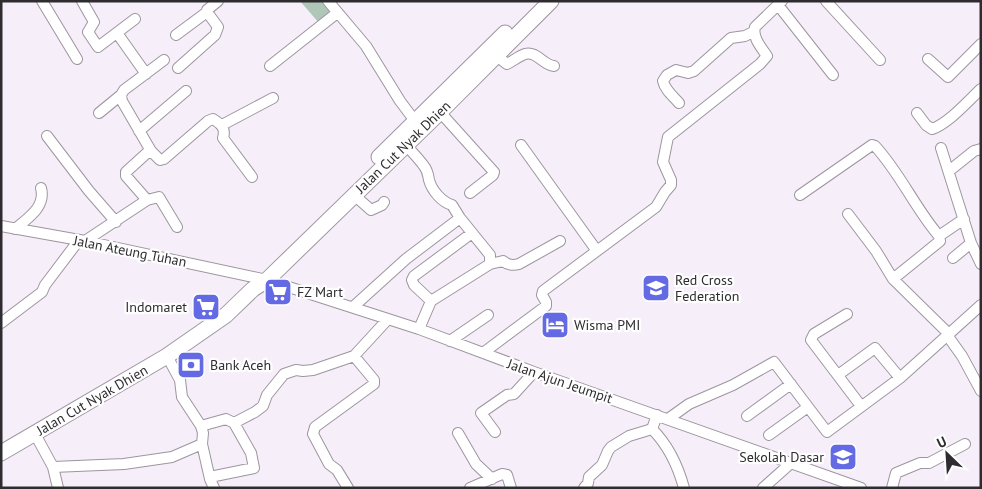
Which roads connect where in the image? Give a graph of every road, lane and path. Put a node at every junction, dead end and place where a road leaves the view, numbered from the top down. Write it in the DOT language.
graph roads {
  1 [pos="42,1"];
  2 [pos="82,1"];
  3 [pos="218,1"];
  4 [pos="537,1"];
  5 [pos="550,1"];
  6 [pos="826,1"];
  7 [pos="780,3"];
  8 [pos="333,5"];
  9 [pos="207,12"];
  10 [pos="135,19"];
  11 [pos="753,32"];
  12 [pos="117,33"];
  13 [pos="176,35"];
  14 [pos="981,44"];
  15 [pos="497,56"];
  16 [pos="928,58"];
  17 [pos="77,59"];
  18 [pos="164,60"];
  19 [pos="880,60"];
  20 [pos="270,66"];
  21 [pos="554,66"];
  22 [pos="178,68"];
  23 [pos="146,74"];
  24 [pos="833,76"];
  25 [pos="981,89"];
  26 [pos="186,91"];
  27 [pos="121,95"];
  28 [pos="273,98"];
  29 [pos="679,103"];
  30 [pos="440,112"];
  31 [pos="99,113"];
  32 [pos="917,113"];
  33 [pos="222,126"];
  34 [pos="418,126"];
  35 [pos="139,131"];
  36 [pos="47,136"];
  37 [pos="406,145"];
  38 [pos="521,145"];
  39 [pos="941,148"];
  40 [pos="981,149"];
  41 [pos="151,151"];
  42 [pos="949,171"];
  43 [pos="252,177"];
  44 [pos="41,188"];
  45 [pos="470,192"];
  46 [pos="354,195"];
  47 [pos="800,195"];
  48 [pos="146,200"];
  49 [pos="384,202"];
  50 [pos="848,214"];
  51 [pos="460,218"];
  52 [pos="964,219"];
  53 [pos="116,222"];
  54 [pos="1,226"];
  55 [pos="177,227"];
  56 [pos="15,229"];
  57 [pos="472,233"];
  58 [pos="939,236"];
  59 [pos="82,241"];
  60 [pos="560,241"];
  61 [pos="971,243"];
  62 [pos="597,251"];
  63 [pos="953,258"];
  64 [pos="490,264"];
  65 [pos="981,264"];
  66 [pos="893,279"];
  67 [pos="259,282"];
  68 [pos="431,301"];
  69 [pos="981,305"];
  70 [pos="353,307"];
  71 [pos="847,314"];
  72 [pos="488,315"];
  73 [pos="388,319"];
  74 [pos="1,323"];
  75 [pos="419,329"];
  76 [pos="948,335"];
  77 [pos="450,340"];
  78 [pos="483,353"];
  79 [pos="167,356"];
  80 [pos="354,356"];
  81 [pos="534,372"];
  82 [pos="838,376"];
  83 [pos="900,378"];
  84 [pos="791,384"];
  85 [pos="981,391"];
  86 [pos="860,406"];
  87 [pos="808,407"];
  88 [pos="657,415"];
  89 [pos="748,416"];
  90 [pos="668,419"];
  91 [pos="234,422"];
  92 [pos="201,426"];
  93 [pos="652,428"];
  94 [pos="495,432"];
  95 [pos="458,433"];
  96 [pos="35,434"];
  97 [pos="769,435"];
  98 [pos="202,444"];
  99 [pos="965,444"];
  100 [pos="1,453"];
  101 [pos="791,463"];
  102 [pos="53,468"];
  103 [pos="210,477"];
  104 [pos="492,479"];
  105 [pos="587,486"];
  106 [pos="58,488"];
  107 [pos="214,488"];
  108 [pos="348,488"];
  109 [pos="470,488"];
  110 [pos="512,488"];
  111 [pos="684,488"];
  112 [pos="763,488"];
  113 [pos="861,488"];
  114 [pos="892,488"];
  1 -- 17 [label="street"];
  2 -- 12 [label="street"];
  3 -- 9 [label="street"];
  4 -- 34 [label="highway, Jalan Cut Nyak Dhien"];
  5 -- 15 [label="highway, Jalan Cut Nyak Dhien"];
  6 -- 19 [label="street"];
  7 -- 11 [label="street"];
  7 -- 24 [label="street"];
  8 -- 20 [label="street"];
  8 -- 34 [label="street"];
  9 -- 13 [label="street"];
  9 -- 22 [label="street"];
  10 -- 12 [label="street"];
  11 -- 29 [label="street"];
  11 -- 62 [label="street"];
  12 -- 23 [label="street"];
  14 -- 16 [label="street"];
  15 -- 21 [label="street"];
  15 -- 30 [label="highway, Jalan Cut Nyak Dhien"];
  18 -- 23 [label="street"];
  23 -- 27 [label="street"];
  25 -- 32 [label="street"];
  26 -- 35 [label="street"];
  27 -- 31 [label="street"];
  27 -- 35 [label="street"];
  28 -- 33 [label="street"];
  30 -- 34 [label="highway, Jalan Cut Nyak Dhien"];
  30 -- 45 [label="street"];
  33 -- 41 [label="street"];
  33 -- 43 [label="street"];
  34 -- 37 [label="highway, Jalan Cut Nyak Dhien"];
  34 -- 67 [label="highway, Jalan Cut Nyak Dhien"];
  35 -- 41 [label="street"];
  36 -- 53 [label="street"];
  37 -- 46 [label="highway, Jalan Cut Nyak Dhien"];
  37 -- 51 [label="street"];
  38 -- 62 [label="street"];
  39 -- 42 [label="street"];
  40 -- 42 [label="street"];
  41 -- 48 [label="street"];
  42 -- 52 [label="street"];
  44 -- 56 [label="street"];
  46 -- 49 [label="street"];
  46 -- 67 [label="highway, Jalan Cut Nyak Dhien"];
  47 -- 58 [label="street"];
  48 -- 53 [label="street"];
  48 -- 55 [label="street"];
  50 -- 66 [label="street"];
  51 -- 57 [label="street"];
  51 -- 70 [label="street"];
  52 -- 58 [label="street"];
  52 -- 61 [label="street"];
  53 -- 59 [label="street"];
  54 -- 56 [label="street, Jalan Ateung Tuhan"];
  56 -- 59 [label="street, Jalan Ateung Tuhan"];
  57 -- 64 [label="street"];
  57 -- 68 [label="street"];
  58 -- 66 [label="street"];
  59 -- 67 [label="street, Jalan Ateung Tuhan"];
  59 -- 74 [label="street"];
  60 -- 64 [label="street"];
  61 -- 63 [label="street"];
  61 -- 65 [label="street"];
  62 -- 78 [label="street"];
  64 -- 68 [label="street"];
  66 -- 76 [label="street"];
  67 -- 70 [label="street, Jalan Ajun Jeumpit"];
  67 -- 79 [label="highway, Jalan Cut Nyak Dhien"];
  68 -- 75 [label="street"];
  69 -- 76 [label="street"];
  70 -- 73 [label="street, Jalan Ajun Jeumpit"];
  71 -- 82 [label="street"];
  72 -- 77 [label="street"];
  73 -- 75 [label="street, Jalan Ajun Jeumpit"];
  73 -- 80 [label="street"];
  75 -- 77 [label="street, Jalan Ajun Jeumpit"];
  76 -- 83 [label="street"];
  76 -- 85 [label="street"];
  77 -- 78 [label="street, Jalan Ajun Jeumpit"];
  78 -- 81 [label="street, Jalan Ajun Jeumpit"];
  79 -- 92 [label="street"];
  79 -- 96 [label="highway, Jalan Cut Nyak Dhien"];
  80 -- 91 [label="street"];
  80 -- 108 [label="street"];
  81 -- 88 [label="street, Jalan Ajun Jeumpit"];
  81 -- 94 [label="street"];
  82 -- 83 [label="street"];
  82 -- 86 [label="street"];
  83 -- 86 [label="street"];
  84 -- 87 [label="street"];
  84 -- 89 [label="street"];
  84 -- 90 [label="street"];
  86 -- 87 [label="street"];
  87 -- 97 [label="street"];
  88 -- 90 [label="street, Jalan Ajun Jeumpit"];
  88 -- 93 [label="street"];
  90 -- 101 [label="street, Jalan Ajun Jeumpit"];
  91 -- 92 [label="street"];
  91 -- 103 [label="street"];
  92 -- 98 [label="street"];
  93 -- 105 [label="street"];
  93 -- 111 [label="street"];
  95 -- 104 [label="street"];
  96 -- 100 [label="highway, Jalan Cut Nyak Dhien"];
  96 -- 102 [label="street"];
  98 -- 102 [label="street"];
  98 -- 103 [label="street"];
  99 -- 114 [label="street"];
  101 -- 112 [label="street"];
  101 -- 113 [label="street, Jalan Ajun Jeumpit"];
  102 -- 106 [label="street"];
  103 -- 107 [label="street"];
  104 -- 109 [label="street"];
  104 -- 110 [label="street"];
}
